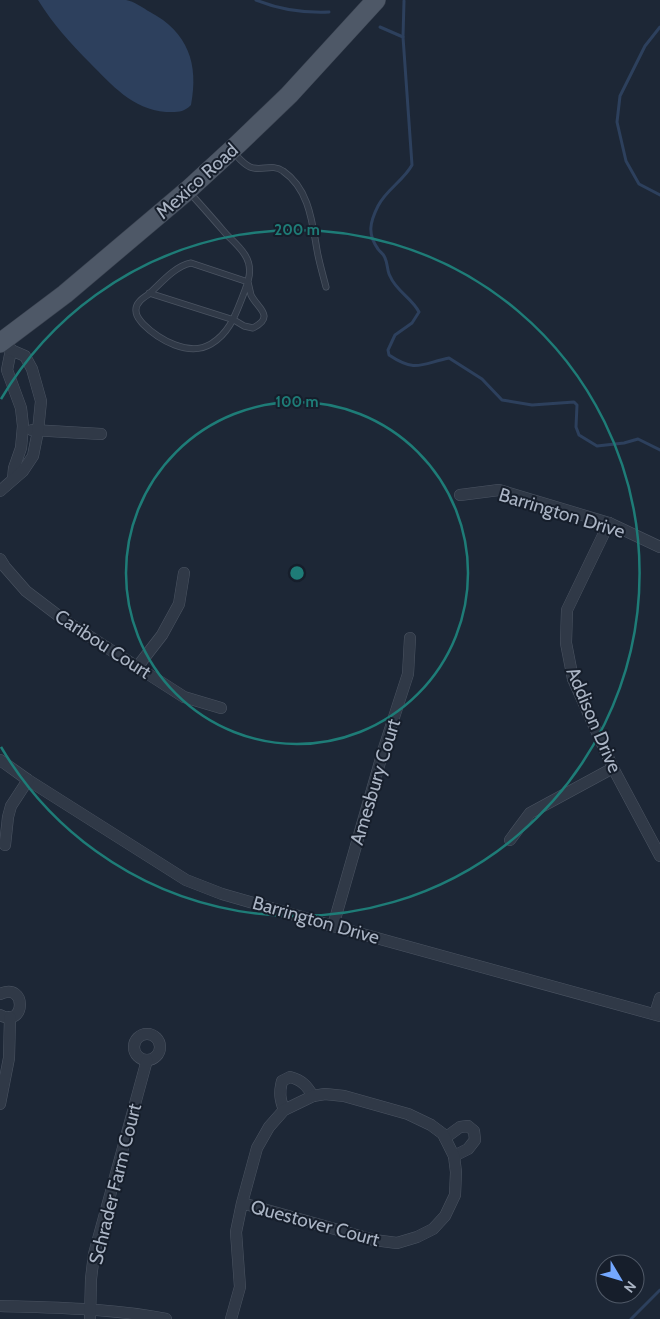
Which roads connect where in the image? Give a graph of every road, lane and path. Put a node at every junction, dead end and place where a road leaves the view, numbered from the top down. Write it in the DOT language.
graph roads {
  1 [pos="376,0"];
  2 [pos="232,150"];
  3 [pos="188,190"];
  4 [pos="248,282"];
  5 [pos="326,287"];
  6 [pos="149,293"];
  7 [pos="234,320"];
  8 [pos="6,344"];
  9 [pos="23,429"];
  10 [pos="38,431"];
  11 [pos="101,434"];
  12 [pos="13,479"];
  13 [pos="0,491"];
  14 [pos="460,495"];
  15 [pos="609,524"];
  16 [pos="660,547"];
  17 [pos="0,559"];
  18 [pos="184,573"];
  19 [pos="410,638"];
  20 [pos="138,666"];
  21 [pos="221,708"];
  22 [pos="0,760"];
  23 [pos="613,768"];
  24 [pos="28,780"];
  25 [pos="510,840"];
  26 [pos="5,845"];
  27 [pos="660,856"];
  28 [pos="333,926"];
  29 [pos="0,994"];
  30 [pos="660,998"];
  31 [pos="658,1015"];
  32 [pos="5,1016"];
  33 [pos="147,1060"];
  34 [pos="313,1096"];
  35 [pos="0,1104"];
  36 [pos="284,1110"];
  37 [pos="445,1138"];
  38 [pos="454,1156"];
  39 [pos="242,1204"];
  40 [pos="0,1306"];
  41 [pos="91,1314"];
  42 [pos="166,1319"];
  43 [pos="231,1319"];
  1 -- 2 [label="main road, Mexico Road"];
  2 -- 3 [label="main road, Mexico Road"];
  2 -- 5 [label="lane"];
  3 -- 4 [label="lane"];
  3 -- 8 [label="main road, Mexico Road"];
  4 -- 6 [label="lane"];
  4 -- 7 [label="lane"];
  4 -- 7 [label="lane"];
  6 -- 7 [label="lane"];
  6 -- 7 [label="lane"];
  8 -- 9 [label="street"];
  8 -- 10 [label="street"];
  9 -- 10 [label="street"];
  9 -- 12 [label="street"];
  10 -- 11 [label="street"];
  10 -- 12 [label="street"];
  12 -- 13 [label="street"];
  14 -- 15 [label="street, Barrington Drive"];
  15 -- 16 [label="street, Barrington Drive"];
  15 -- 23 [label="street, Addison Drive"];
  17 -- 20 [label="street, Caribou Court"];
  18 -- 20 [label="street"];
  19 -- 28 [label="street, Amesbury Court"];
  20 -- 21 [label="street, Caribou Court"];
  22 -- 24 [label="street, Barrington Drive"];
  23 -- 25 [label="street"];
  23 -- 27 [label="street, Addison Drive"];
  24 -- 26 [label="street"];
  24 -- 28 [label="street, Barrington Drive"];
  28 -- 31 [label="street, Barrington Drive"];
  29 -- 32 [label="street"];
  30 -- 31 [label="street"];
  32 -- 35 [label="street"];
  33 -- 41 [label="street, Schrader Farm Court"];
  34 -- 36 [label="street"];
  34 -- 36 [label="street"];
  34 -- 37 [label="street"];
  36 -- 39 [label="street"];
  37 -- 38 [label="street"];
  37 -- 38 [label="street"];
  38 -- 39 [label="street, Questover Court"];
  39 -- 43 [label="street"];
  40 -- 41 [label="street"];
  41 -- 42 [label="street"];
}
